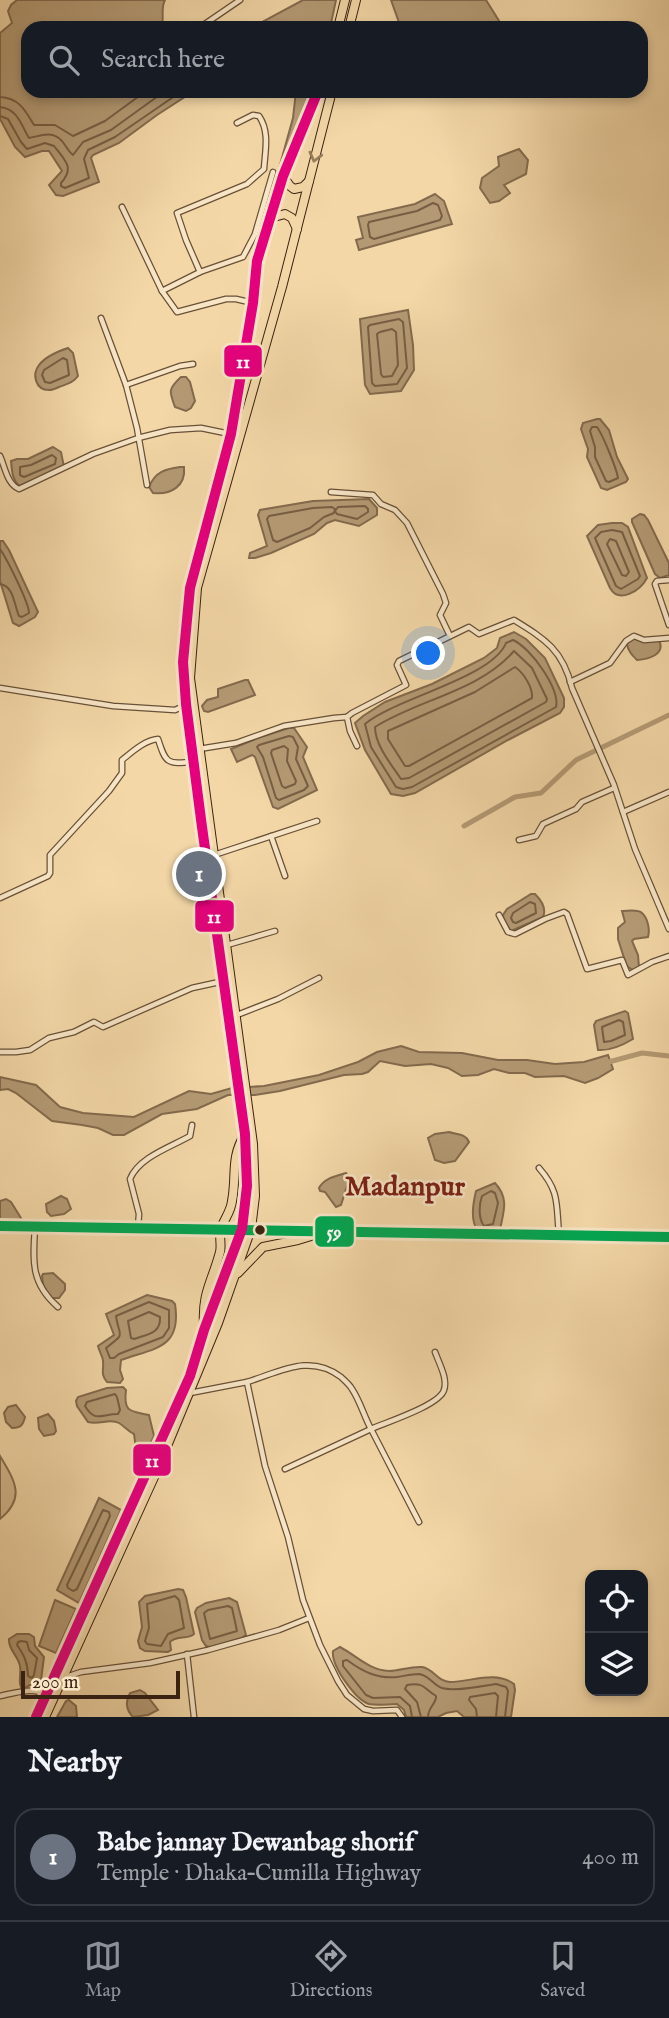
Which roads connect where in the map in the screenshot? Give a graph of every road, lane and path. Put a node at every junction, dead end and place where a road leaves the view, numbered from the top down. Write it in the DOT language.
graph roads {
  1 [pos="240,0"];
  2 [pos="345,0"];
  3 [pos="356,0"];
  4 [pos="209,21"];
  5 [pos="340,21"];
  6 [pos="351,21"];
  7 [pos="315,98"];
  8 [pos="330,98"];
  9 [pos="237,122"];
  10 [pos="273,172"];
  11 [pos="283,176"];
  12 [pos="309,181"];
  13 [pos="122,207"];
  14 [pos="269,222"];
  15 [pos="297,229"];
  16 [pos="200,272"];
  17 [pos="162,291"];
  18 [pos="253,303"];
  19 [pos="101,317"];
  20 [pos="193,364"];
  21 [pos="126,385"];
  22 [pos="231,434"];
  23 [pos="138,439"];
  24 [pos="0,456"];
  25 [pos="147,485"];
  26 [pos="331,492"];
  27 [pos="669,580"];
  28 [pos="669,625"];
  29 [pos="450,636"];
  30 [pos="669,638"];
  31 [pos="570,682"];
  32 [pos="0,688"];
  33 [pos="186,704"];
  34 [pos="347,717"];
  35 [pos="357,746"];
  36 [pos="199,749"];
  37 [pos="194,762"];
  38 [pos="614,788"];
  39 [pos="669,792"];
  40 [pos="623,812"];
  41 [pos="317,821"];
  42 [pos="271,836"];
  43 [pos="520,840"];
  44 [pos="214,855"];
  45 [pos="285,876"];
  46 [pos="0,898"];
  47 [pos="499,915"];
  48 [pos="669,929"];
  49 [pos="275,931"];
  50 [pos="228,945"];
  51 [pos="669,956"];
  52 [pos="319,978"];
  53 [pos="224,981"];
  54 [pos="236,1015"];
  55 [pos="0,1052"];
  56 [pos="240,1073"];
  57 [pos="244,1101"];
  58 [pos="192,1125"];
  59 [pos="245,1134"];
  60 [pos="539,1168"];
  61 [pos="0,1226"];
  62 [pos="35,1226"];
  63 [pos="137,1228"];
  64 [pos="220,1228"];
  65 [pos="246,1229"];
  66 [pos="327,1231"];
  67 [pos="559,1235"];
  68 [pos="669,1237"];
  69 [pos="232,1279"];
  70 [pos="58,1307"];
  71 [pos="204,1329"];
  72 [pos="435,1352"];
  73 [pos="247,1382"];
  74 [pos="189,1393"];
  75 [pos="371,1429"];
  76 [pos="285,1469"];
  77 [pos="419,1522"];
  78 [pos="309,1618"];
  79 [pos="187,1654"];
  80 [pos="63,1678"];
  81 [pos="45,1694"];
  82 [pos="0,1696"];
  83 [pos="36,1717"];
  84 [pos="45,1717"];
  85 [pos="194,1717"];
  86 [pos="402,1717"];
  1 -- 4 [label="street"];
  2 -- 5 [label="highway"];
  3 -- 6 [label="highway"];
  7 -- 11 [label="highway"];
  8 -- 12 [label="highway, one-way"];
  9 -- 16 [label="street"];
  10 -- 16 [label="street"];
  11 -- 12 [label="highway"];
  11 -- 14 [label="highway"];
  12 -- 15 [label="highway"];
  13 -- 17 [label="street"];
  14 -- 15 [label="highway"];
  14 -- 18 [label="highway"];
  15 -- 36 [label="highway"];
  16 -- 17 [label="street"];
  17 -- 18 [label="street"];
  18 -- 22 [label="highway"];
  19 -- 21 [label="street"];
  20 -- 21 [label="street"];
  21 -- 23 [label="street"];
  22 -- 23 [label="street"];
  22 -- 33 [label="highway"];
  23 -- 24 [label="street"];
  23 -- 25 [label="street"];
  26 -- 29 [label="street"];
  27 -- 28 [label="street"];
  29 -- 31 [label="street"];
  29 -- 34 [label="street"];
  30 -- 31 [label="street"];
  31 -- 38 [label="street"];
  32 -- 33 [label="street"];
  33 -- 37 [label="highway"];
  34 -- 35 [label="street"];
  34 -- 36 [label="street"];
  36 -- 44 [label="highway"];
  37 -- 46 [label="street"];
  37 -- 53 [label="highway"];
  38 -- 40 [label="street"];
  38 -- 43 [label="street"];
  39 -- 40 [label="street"];
  40 -- 48 [label="street"];
  41 -- 42 [label="street"];
  42 -- 44 [label="street"];
  42 -- 45 [label="street"];
  44 -- 50 [label="highway"];
  47 -- 51 [label="street"];
  49 -- 50 [label="street"];
  50 -- 54 [label="highway"];
  52 -- 54 [label="street"];
  53 -- 55 [label="street"];
  53 -- 56 [label="highway"];
  54 -- 56 [label="highway"];
  56 -- 57 [label="highway"];
  57 -- 59 [label="highway"];
  57 -- 65 [label="highway"];
  58 -- 63 [label="street"];
  59 -- 64 [label="highway"];
  59 -- 65 [label="highway"];
  60 -- 67 [label="street"];
  61 -- 62 [label="main road"];
  62 -- 63 [label="main road"];
  62 -- 70 [label="street"];
  63 -- 64 [label="main road"];
  64 -- 65 [label="main road"];
  64 -- 71 [label="highway"];
  65 -- 66 [label="highway"];
  65 -- 69 [label="highway"];
  65 -- 71 [label="highway"];
  66 -- 67 [label="highway"];
  66 -- 69 [label="highway"];
  67 -- 68 [label="highway"];
  69 -- 74 [label="highway"];
  71 -- 81 [label="highway"];
  72 -- 75 [label="street"];
  73 -- 74 [label="street"];
  73 -- 75 [label="street"];
  73 -- 78 [label="street"];
  74 -- 80 [label="highway"];
  75 -- 76 [label="street"];
  75 -- 77 [label="street"];
  78 -- 79 [label="street"];
  78 -- 86 [label="street"];
  79 -- 80 [label="street"];
  79 -- 85 [label="street"];
  80 -- 84 [label="highway"];
  81 -- 82 [label="street"];
  81 -- 83 [label="highway"];
}
